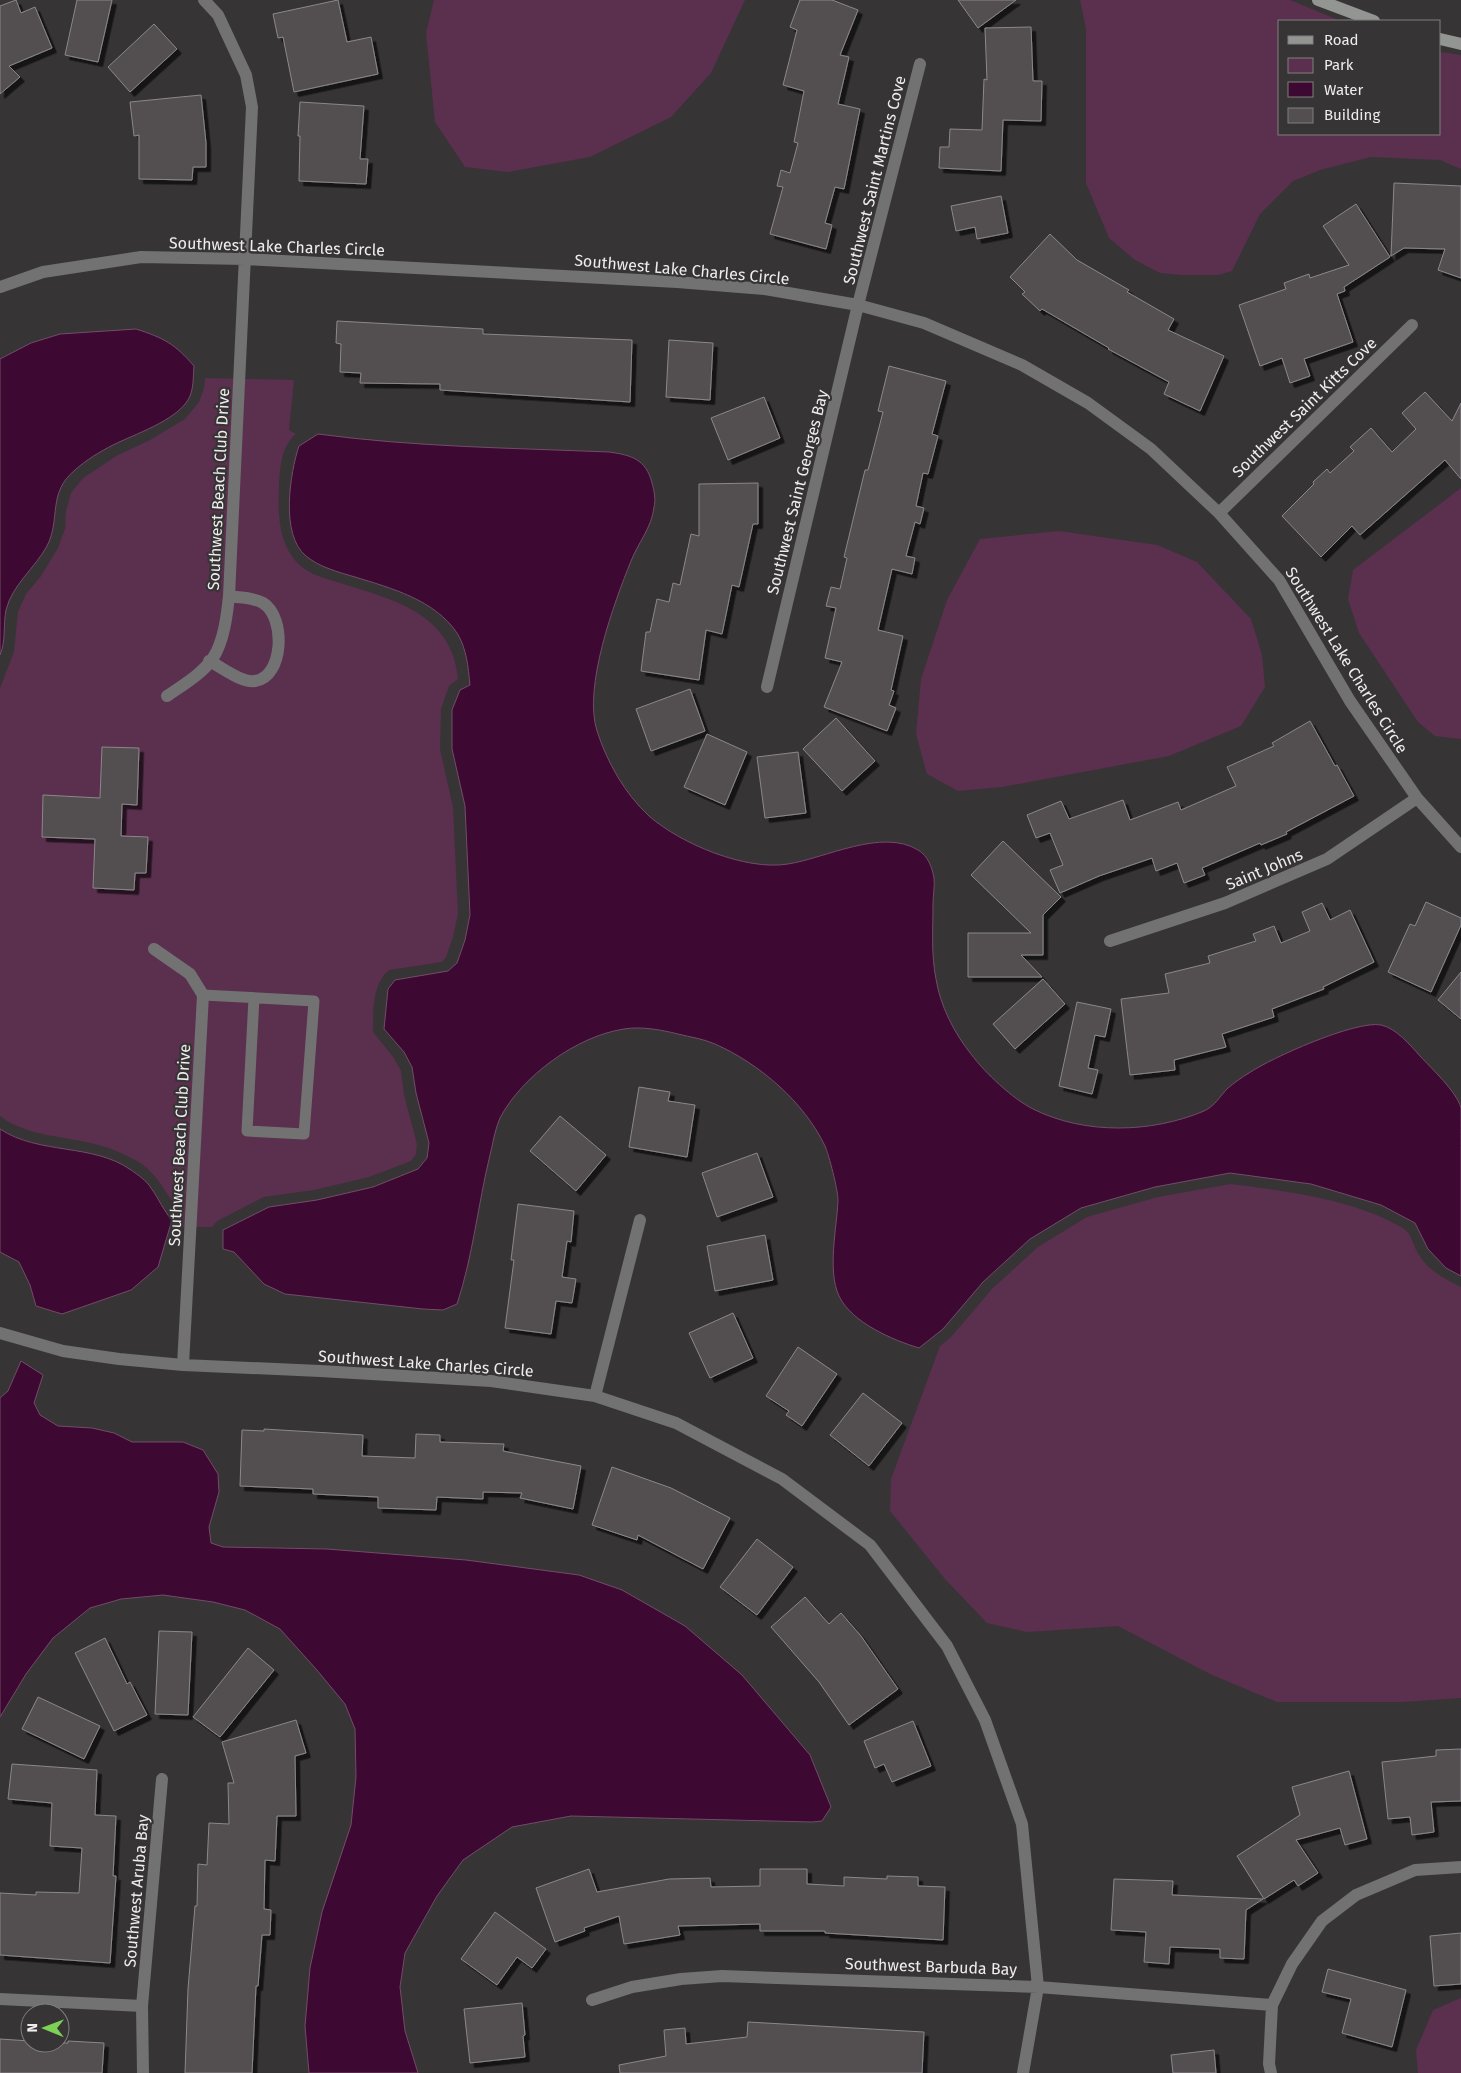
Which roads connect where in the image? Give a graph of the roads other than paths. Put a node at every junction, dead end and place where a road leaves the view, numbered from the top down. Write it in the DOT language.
graph roads {
  1 [pos="204,0"];
  2 [pos="1318,0"];
  3 [pos="1371,20"];
  4 [pos="1441,38"];
  5 [pos="1461,44"];
  6 [pos="920,64"];
  7 [pos="245,259"];
  8 [pos="0,287"];
  9 [pos="858,305"];
  10 [pos="1412,325"];
  11 [pos="1219,513"];
  12 [pos="229,596"];
  13 [pos="209,661"];
  14 [pos="766,687"];
  15 [pos="167,696"];
  16 [pos="1417,798"];
  17 [pos="1461,848"];
  18 [pos="1110,941"];
  19 [pos="154,949"];
  20 [pos="203,995"];
  21 [pos="254,998"];
  22 [pos="640,1220"];
  23 [pos="0,1333"];
  24 [pos="183,1365"];
  25 [pos="595,1396"];
  26 [pos="162,1779"];
  27 [pos="1461,1867"];
  28 [pos="1038,1987"];
  29 [pos="0,1999"];
  30 [pos="592,2000"];
  31 [pos="1272,2005"];
  32 [pos="142,2006"];
  33 [pos="143,2073"];
  34 [pos="1023,2073"];
  35 [pos="1271,2073"];
  1 -- 7 [label="street, Southwest Beach Club Drive"];
  2 -- 3 [label="street"];
  4 -- 5 [label="street"];
  6 -- 9 [label="street, Southwest Saint Martins Cove"];
  7 -- 8 [label="street, Southwest Lake Charles Circle"];
  7 -- 9 [label="street, Southwest Lake Charles Circle"];
  7 -- 12 [label="street, Southwest Beach Club Drive"];
  9 -- 11 [label="street, Southwest Lake Charles Circle"];
  9 -- 14 [label="street, Southwest Saint Georges Bay"];
  10 -- 11 [label="street, Southwest Saint Kitts Cove"];
  11 -- 16 [label="street, Southwest Lake Charles Circle"];
  12 -- 13 [label="street, Southwest Beach Club Drive"];
  12 -- 13 [label="street"];
  13 -- 15 [label="street, Southwest Beach Club Drive"];
  16 -- 17 [label="street, Southwest Lake Charles Circle"];
  16 -- 18 [label="street, Saint Johns"];
  19 -- 20 [label="street"];
  20 -- 21 [label="lane"];
  20 -- 24 [label="street, Southwest Beach Club Drive"];
  21 -- 21 [label="lane"];
  22 -- 25 [label="street"];
  23 -- 24 [label="street, Southwest Lake Charles Circle"];
  24 -- 25 [label="street, Southwest Lake Charles Circle"];
  25 -- 28 [label="street, Southwest Lake Charles Circle"];
  26 -- 32 [label="street, Southwest Aruba Bay"];
  27 -- 31 [label="street"];
  28 -- 30 [label="street, Southwest Barbuda Bay"];
  28 -- 31 [label="street, Southwest Barbuda Bay"];
  28 -- 34 [label="street, Southwest Lake Charles Circle"];
  29 -- 32 [label="street"];
  31 -- 35 [label="street"];
  32 -- 33 [label="street, Southwest Aruba Bay"];
}
